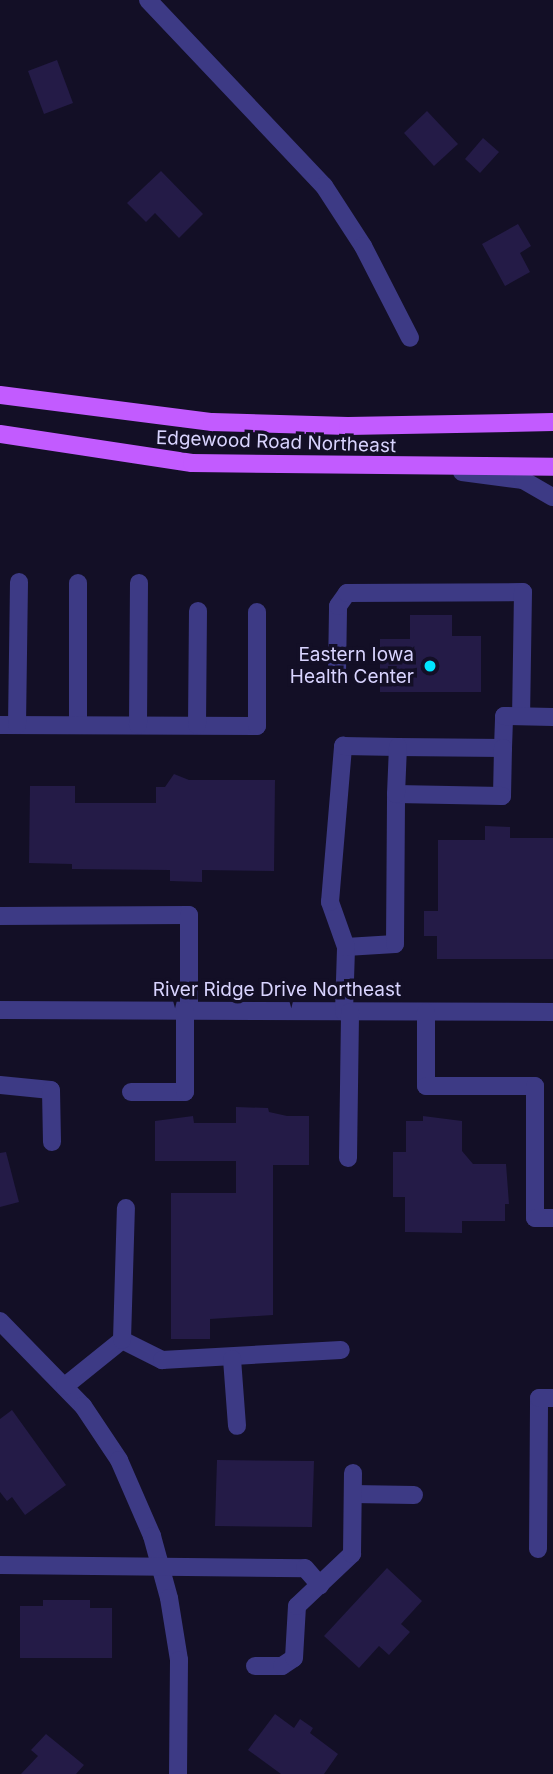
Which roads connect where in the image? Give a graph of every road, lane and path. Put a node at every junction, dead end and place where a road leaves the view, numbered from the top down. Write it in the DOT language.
graph roads {
  1 [pos="148,0"];
  2 [pos="410,338"];
  3 [pos="0,395"];
  4 [pos="553,422"];
  5 [pos="0,434"];
  6 [pos="553,467"];
  7 [pos="435,468"];
  8 [pos="553,497"];
  9 [pos="19,582"];
  10 [pos="78,583"];
  11 [pos="139,583"];
  12 [pos="198,611"];
  13 [pos="257,612"];
  14 [pos="337,673"];
  15 [pos="521,716"];
  16 [pos="553,717"];
  17 [pos="9,725"];
  18 [pos="78,725"];
  19 [pos="138,725"];
  20 [pos="197,726"];
  21 [pos="397,747"];
  22 [pos="503,748"];
  23 [pos="396,794"];
  24 [pos="0,916"];
  25 [pos="346,947"];
  26 [pos="0,1010"];
  27 [pos="187,1011"];
  28 [pos="347,1012"];
  29 [pos="426,1012"];
  30 [pos="553,1012"];
  31 [pos="0,1085"];
  32 [pos="131,1092"];
  33 [pos="52,1142"];
  34 [pos="348,1158"];
  35 [pos="126,1208"];
  36 [pos="553,1218"];
  37 [pos="0,1321"];
  38 [pos="122,1340"];
  39 [pos="341,1350"];
  40 [pos="232,1359"];
  41 [pos="65,1385"];
  42 [pos="553,1398"];
  43 [pos="237,1426"];
  44 [pos="353,1473"];
  45 [pos="353,1494"];
  46 [pos="414,1495"];
  47 [pos="538,1549"];
  48 [pos="0,1565"];
  49 [pos="160,1565"];
  50 [pos="320,1585"];
  51 [pos="255,1666"];
  52 [pos="178,1774"];
  1 -- 2 [label="street"];
  3 -- 4 [label="main road, Edgewood Road Northeast"];
  5 -- 7 [label="main road, Edgewood Road Northeast"];
  6 -- 7 [label="main road, Edgewood Road Northeast"];
  7 -- 8 [label="street"];
  9 -- 17 [label="street"];
  10 -- 18 [label="street"];
  11 -- 19 [label="street"];
  12 -- 20 [label="street"];
  13 -- 20 [label="street"];
  14 -- 15 [label="street"];
  15 -- 16 [label="street"];
  15 -- 22 [label="street"];
  17 -- 18 [label="street"];
  18 -- 19 [label="street"];
  19 -- 20 [label="street"];
  21 -- 22 [label="street"];
  21 -- 23 [label="street"];
  21 -- 25 [label="street"];
  22 -- 23 [label="street"];
  23 -- 25 [label="street"];
  24 -- 27 [label="street"];
  25 -- 28 [label="street"];
  26 -- 27 [label="street, River Ridge Drive Northeast"];
  27 -- 28 [label="street, River Ridge Drive Northeast"];
  27 -- 32 [label="street"];
  28 -- 29 [label="street, River Ridge Drive Northeast"];
  28 -- 34 [label="street"];
  29 -- 30 [label="street, River Ridge Drive Northeast"];
  29 -- 36 [label="street"];
  31 -- 33 [label="street"];
  35 -- 38 [label="street"];
  37 -- 41 [label="street"];
  38 -- 40 [label="street"];
  38 -- 41 [label="street"];
  39 -- 40 [label="street"];
  40 -- 43 [label="street"];
  41 -- 49 [label="street"];
  42 -- 47 [label="street"];
  44 -- 45 [label="street"];
  45 -- 46 [label="street"];
  45 -- 50 [label="street"];
  48 -- 49 [label="street"];
  49 -- 50 [label="street"];
  49 -- 52 [label="street"];
  50 -- 51 [label="street"];
}
